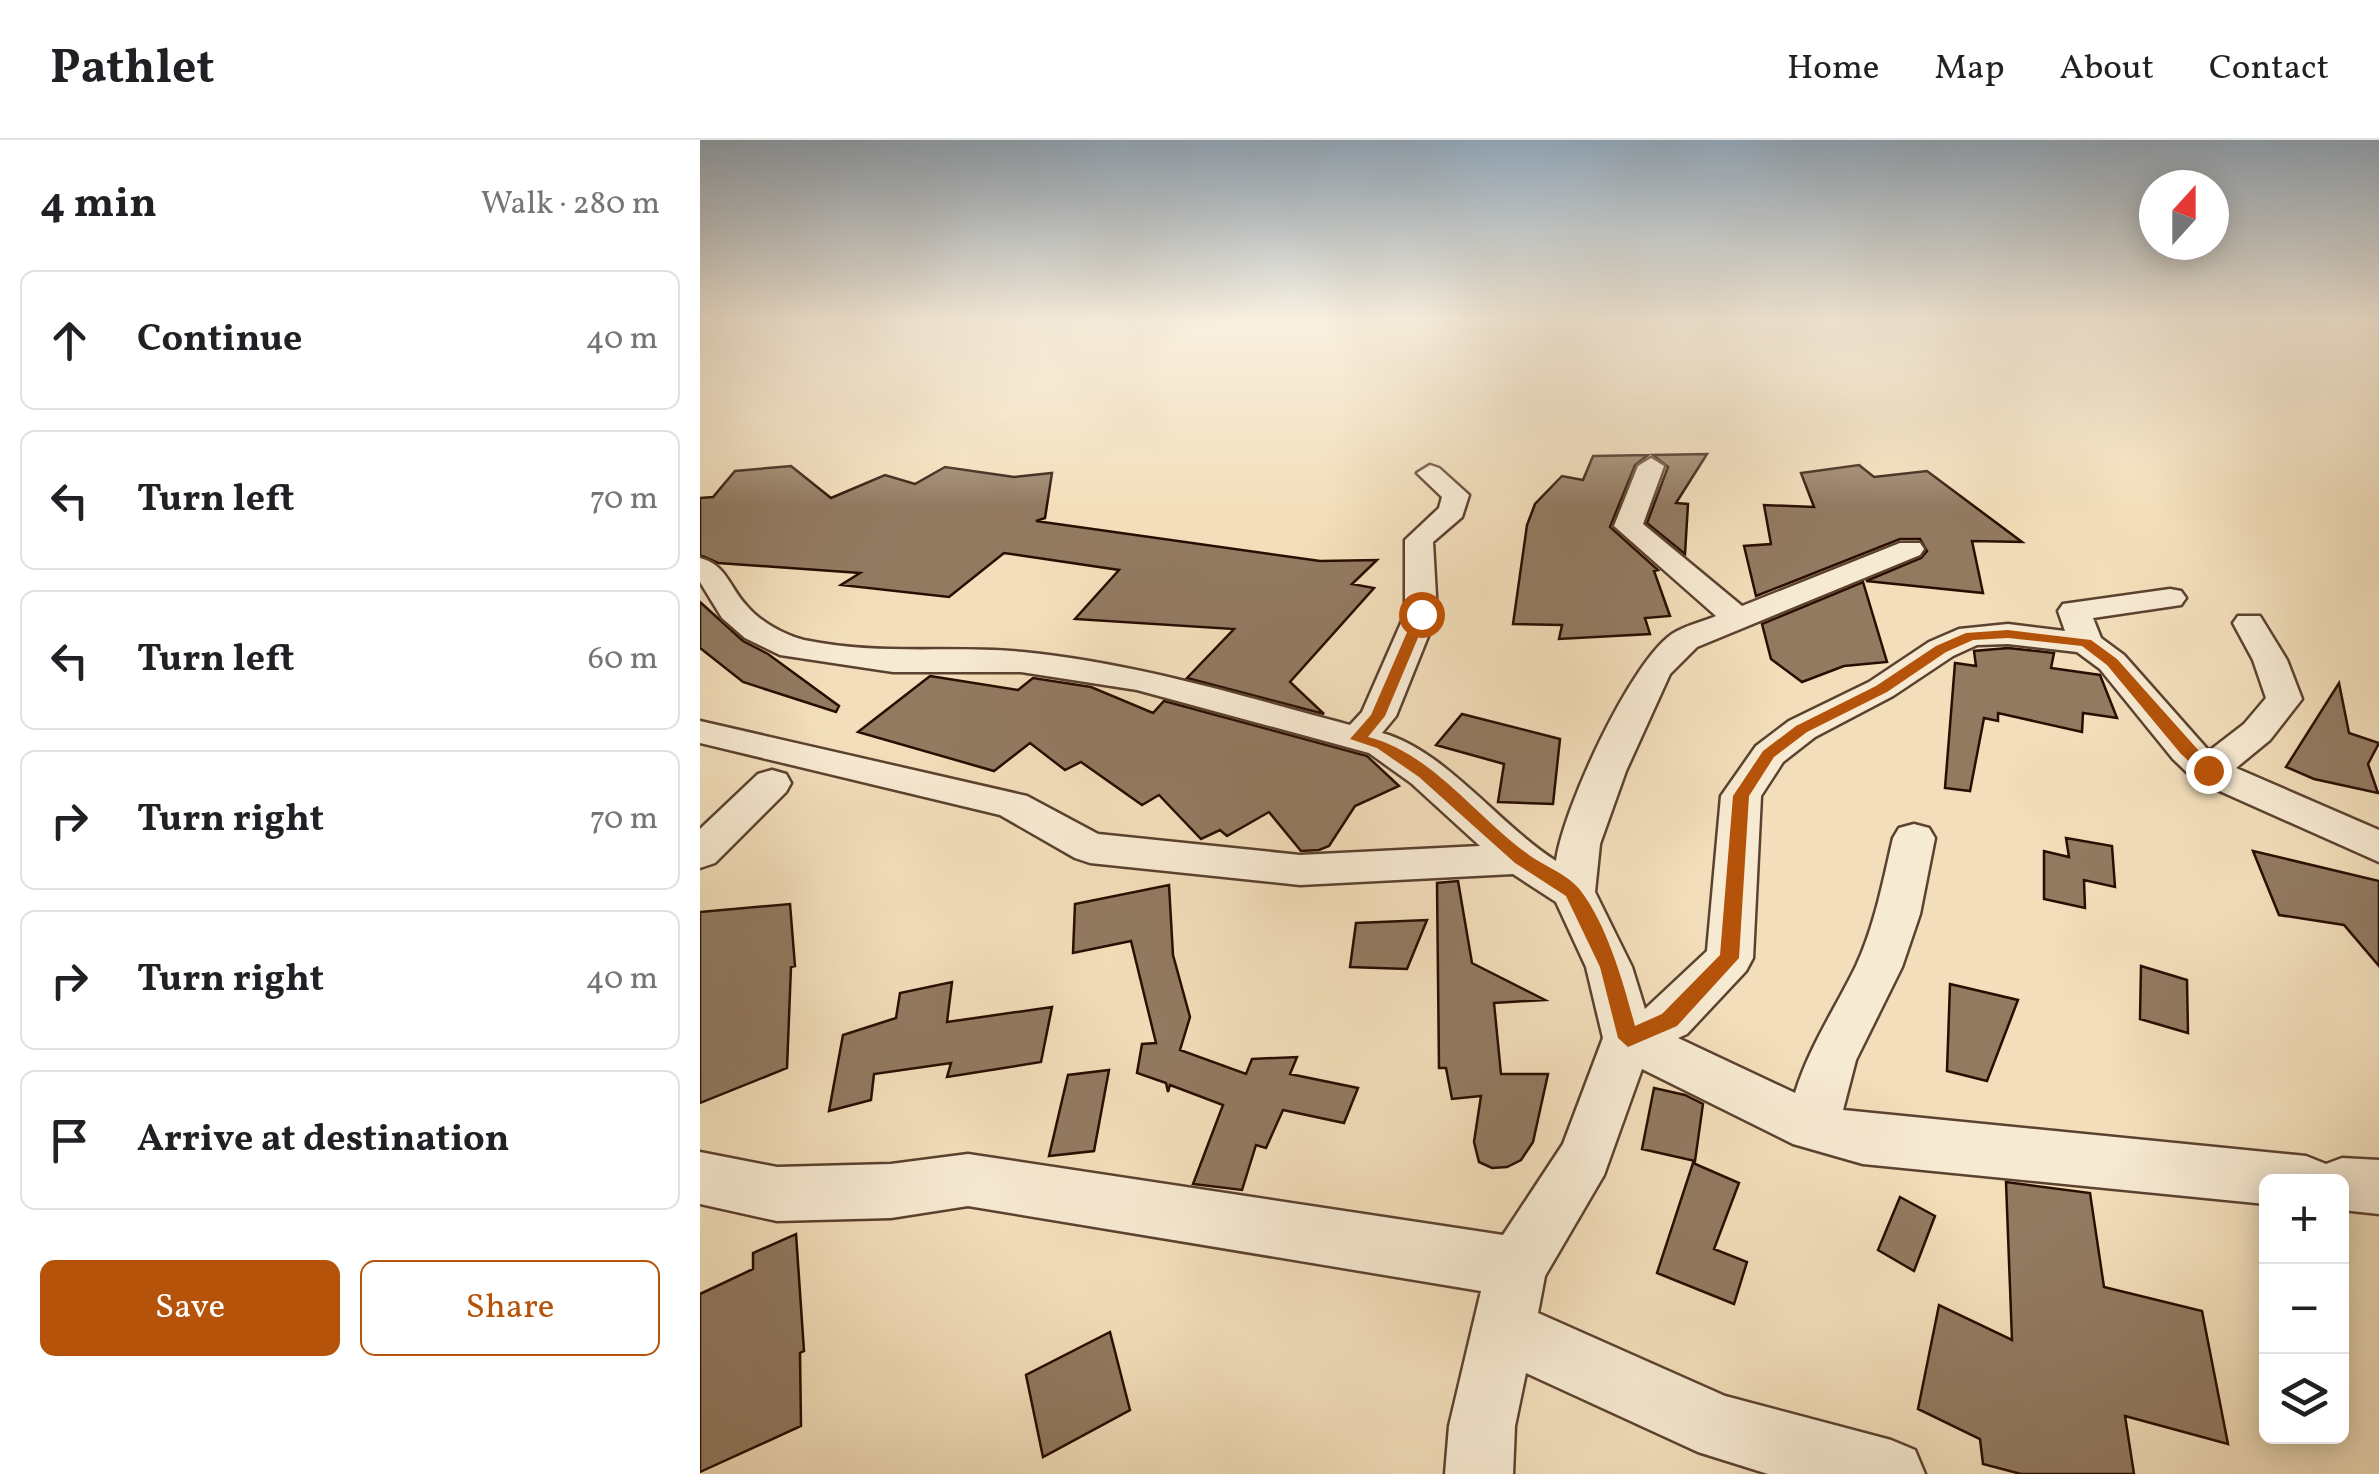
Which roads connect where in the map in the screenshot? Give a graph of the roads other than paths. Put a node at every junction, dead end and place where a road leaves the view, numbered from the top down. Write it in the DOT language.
graph roads {
  1 [pos="1651,466"];
  2 [pos="1430,473"];
  3 [pos="1910,549"];
  4 [pos="700,567"];
  5 [pos="2170,598"];
  6 [pos="1736,616"];
  7 [pos="2250,623"];
  8 [pos="2086,643"];
  9 [pos="700,732"];
  10 [pos="1357,739"];
  11 [pos="2208,770"];
  12 [pos="772,783"];
  13 [pos="1914,838"];
  14 [pos="2379,848"];
  15 [pos="700,853"];
  16 [pos="1521,858"];
  17 [pos="1573,892"];
  18 [pos="1628,1038"];
  19 [pos="1812,1127"];
  20 [pos="2259,1177"];
  21 [pos="700,1178"];
  22 [pos="2349,1185"];
  23 [pos="2379,1188"];
  24 [pos="1516,1267"];
  25 [pos="1503,1330"];
  26 [pos="1479,1474"];
  27 [pos="1891,1474"];
  1 -- 6 [label="street"];
  2 -- 10 [label="street"];
  3 -- 6 [label="street"];
  4 -- 10 [label="street"];
  5 -- 8 [label="street"];
  6 -- 17 [label="street"];
  7 -- 11 [label="street"];
  8 -- 11 [label="street"];
  8 -- 18 [label="street"];
  9 -- 16 [label="street"];
  10 -- 16 [label="street"];
  11 -- 14 [label="street"];
  12 -- 15 [label="street"];
  13 -- 19 [label="street"];
  16 -- 17 [label="street"];
  17 -- 18 [label="street"];
  18 -- 19 [label="street"];
  18 -- 24 [label="street"];
  19 -- 20 [label="street"];
  21 -- 24 [label="street"];
  22 -- 23 [label="street"];
  24 -- 25 [label="street"];
  25 -- 26 [label="street"];
  25 -- 27 [label="street"];
}
